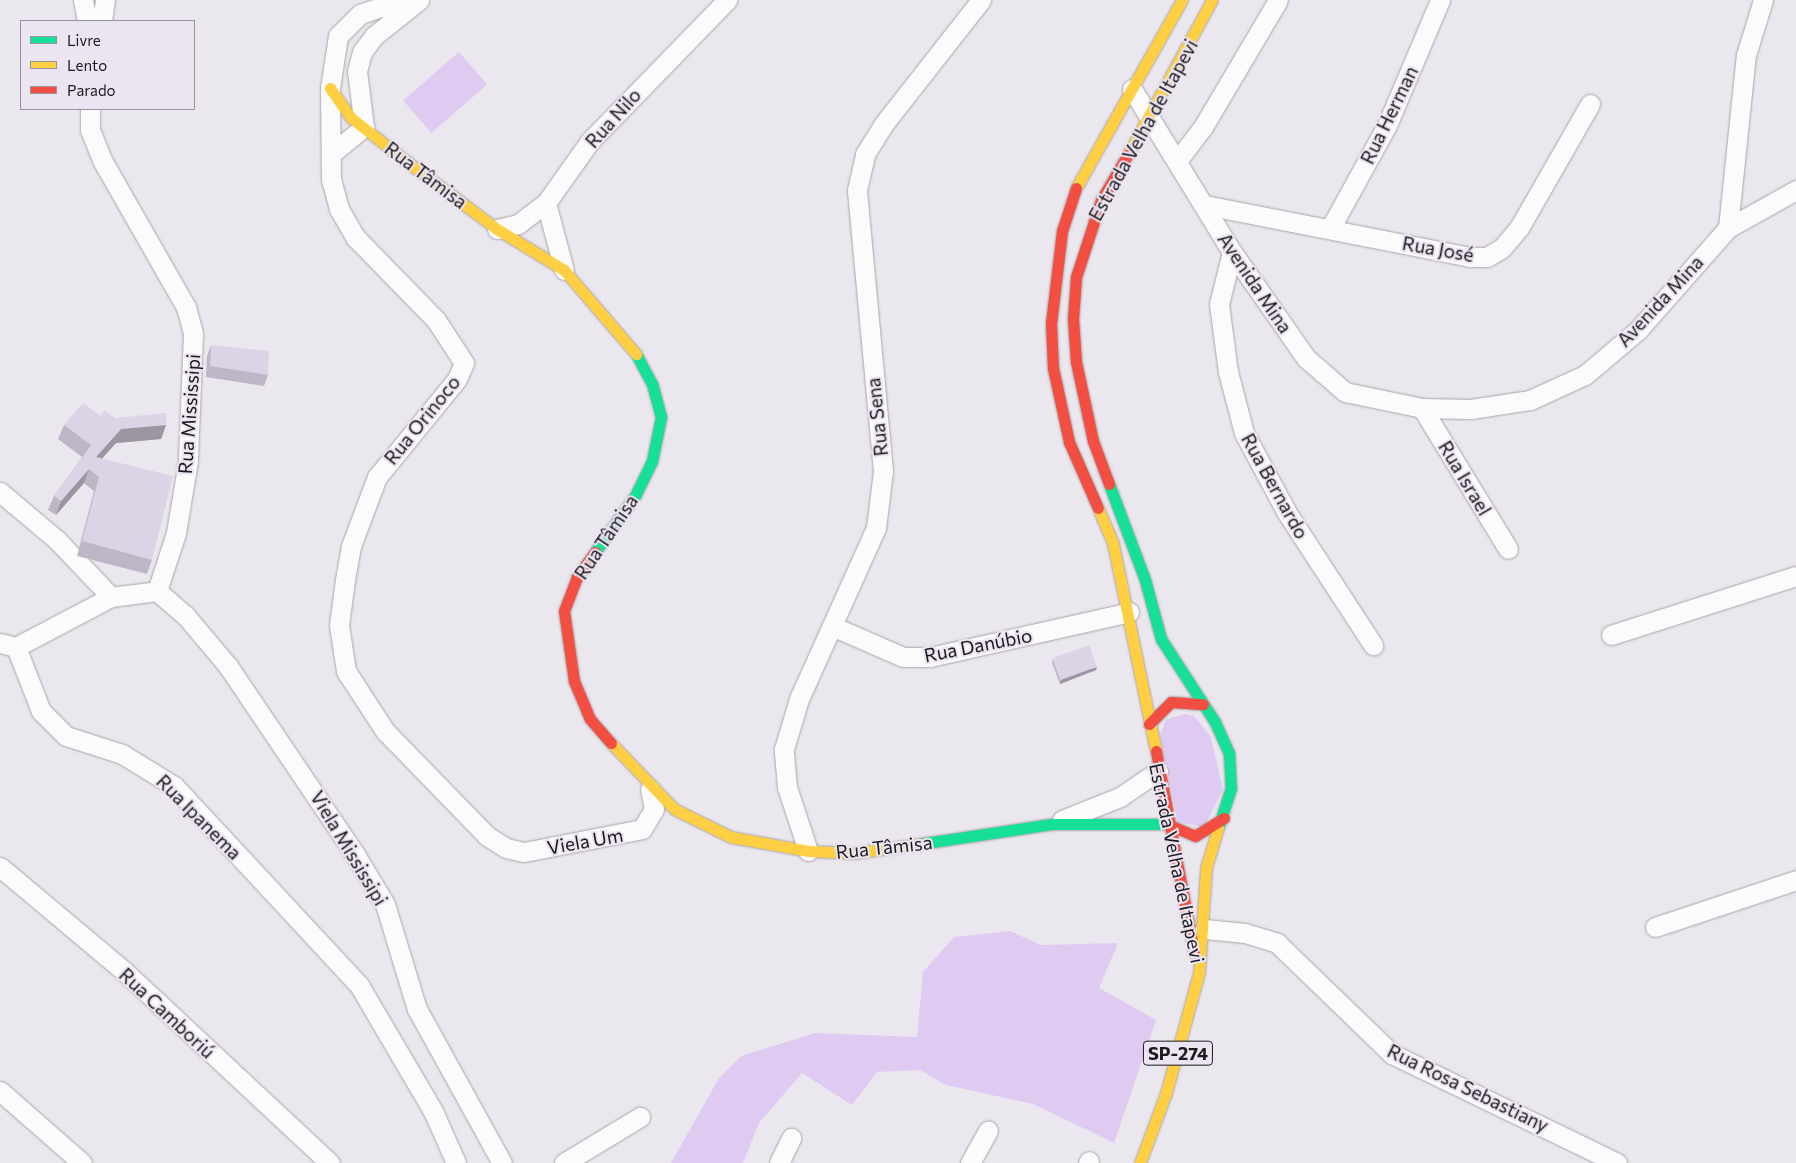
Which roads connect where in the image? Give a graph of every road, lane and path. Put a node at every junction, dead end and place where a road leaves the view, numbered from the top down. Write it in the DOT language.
graph roads {
  1 [pos="83,0"];
  2 [pos="106,0"];
  3 [pos="402,0"];
  4 [pos="419,0"];
  5 [pos="726,0"];
  6 [pos="981,0"];
  7 [pos="1182,0"];
  8 [pos="1212,0"];
  9 [pos="1278,0"];
  10 [pos="1440,0"];
  11 [pos="1763,0"];
  12 [pos="87,20"];
  13 [pos="102,20"];
  14 [pos="330,88"];
  15 [pos="1132,89"];
  16 [pos="1590,104"];
  17 [pos="90,110"];
  18 [pos="1149,118"];
  19 [pos="364,127"];
  20 [pos="331,154"];
  21 [pos="1177,161"];
  22 [pos="1796,190"];
  23 [pos="546,203"];
  24 [pos="1205,206"];
  25 [pos="1331,227"];
  26 [pos="1728,228"];
  27 [pos="497,229"];
  28 [pos="1232,252"];
  29 [pos="564,270"];
  30 [pos="1422,408"];
  31 [pos="0,492"];
  32 [pos="1508,549"];
  33 [pos="1796,576"];
  34 [pos="157,591"];
  35 [pos="111,597"];
  36 [pos="1129,612"];
  37 [pos="832,626"];
  38 [pos="1611,635"];
  39 [pos="8,645"];
  40 [pos="1373,645"];
  41 [pos="1203,704"];
  42 [pos="1149,724"];
  43 [pos="1158,771"];
  44 [pos="650,789"];
  45 [pos="1224,818"];
  46 [pos="1051,824"];
  47 [pos="1167,824"];
  48 [pos="487,836"];
  49 [pos="808,851"];
  50 [pos="0,867"];
  51 [pos="1796,880"];
  52 [pos="1655,927"];
  53 [pos="1206,929"];
  54 [pos="1199,972"];
  55 [pos="0,1091"];
  56 [pos="640,1117"];
  57 [pos="988,1131"];
  58 [pos="791,1138"];
  59 [pos="319,1160"];
  60 [pos="82,1163"];
  61 [pos="456,1163"];
  62 [pos="502,1163"];
  63 [pos="564,1163"];
  64 [pos="779,1163"];
  65 [pos="970,1163"];
  66 [pos="1140,1163"];
  67 [pos="1617,1163"];
  1 -- 12 [label="street"];
  2 -- 13 [label="street"];
  3 -- 14 [label="street, Rua Orinoco"];
  4 -- 19 [label="street"];
  5 -- 23 [label="street, Rua Nilo"];
  6 -- 37 [label="street, Rua Sena"];
  7 -- 15 [label="main road, Estrada Velha de Itapevi"];
  8 -- 18 [label="main road, Estrada Velha de Itapevi"];
  9 -- 21 [label="street"];
  10 -- 25 [label="street, Rua Herman"];
  11 -- 26 [label="street"];
  14 -- 19 [label="main road, Rua Tâmisa"];
  14 -- 20 [label="street, Rua Orinoco"];
  15 -- 18 [label="street, Avenida Mina"];
  15 -- 36 [label="main road, Estrada Velha de Itapevi"];
  16 -- 25 [label="street, Rua José"];
  17 -- 34 [label="street, Rua Mississipi"];
  18 -- 21 [label="street, Avenida Mina"];
  18 -- 41 [label="main road, Estrada Velha de Itapevi"];
  19 -- 20 [label="street"];
  19 -- 27 [label="main road, Rua Tâmisa"];
  20 -- 48 [label="street, Rua Orinoco"];
  21 -- 24 [label="street, Avenida Mina"];
  22 -- 26 [label="street, Avenida Mina"];
  23 -- 27 [label="street, Rua Nilo"];
  23 -- 29 [label="street"];
  24 -- 25 [label="street, Rua José"];
  24 -- 28 [label="street, Avenida Mina"];
  26 -- 30 [label="street, Avenida Mina"];
  27 -- 29 [label="main road, Rua Tâmisa"];
  28 -- 30 [label="street, Avenida Mina"];
  28 -- 40 [label="street, Rua Bernardo"];
  29 -- 44 [label="main road, Rua Tâmisa"];
  30 -- 32 [label="street, Rua Israel"];
  31 -- 35 [label="street"];
  33 -- 38 [label="street"];
  34 -- 35 [label="street"];
  34 -- 62 [label="street, Viela Mississipi"];
  35 -- 39 [label="street"];
  36 -- 37 [label="street, Rua Danúbio"];
  36 -- 42 [label="main road, Estrada Velha de Itapevi"];
  37 -- 49 [label="street, Rua Sena"];
  39 -- 61 [label="street, Rua Ipanema"];
  41 -- 42 [label="main road"];
  41 -- 45 [label="main road, Estrada Velha de Itapevi"];
  42 -- 43 [label="main road, Estrada Velha de Itapevi"];
  43 -- 46 [label="street, Rua Tâmisa"];
  43 -- 47 [label="main road, Estrada Velha de Itapevi"];
  44 -- 48 [label="street, Viela Um"];
  44 -- 49 [label="main road, Rua Tâmisa"];
  45 -- 47 [label="main road"];
  45 -- 53 [label="main road, Estrada Velha de Itapevi"];
  46 -- 47 [label="main road, Rua Tâmisa"];
  46 -- 49 [label="main road, Rua Tâmisa"];
  47 -- 54 [label="main road, Estrada Velha de Itapevi"];
  50 -- 59 [label="street, Rua Camboriú"];
  51 -- 52 [label="street"];
  53 -- 54 [label="main road, Estrada Velha de Itapevi"];
  53 -- 67 [label="street, Rua Rosa Sebastiany"];
  54 -- 66 [label="main road, SP-274"];
  55 -- 60 [label="street"];
  56 -- 63 [label="street"];
  57 -- 65 [label="street"];
  58 -- 64 [label="street"];
}
